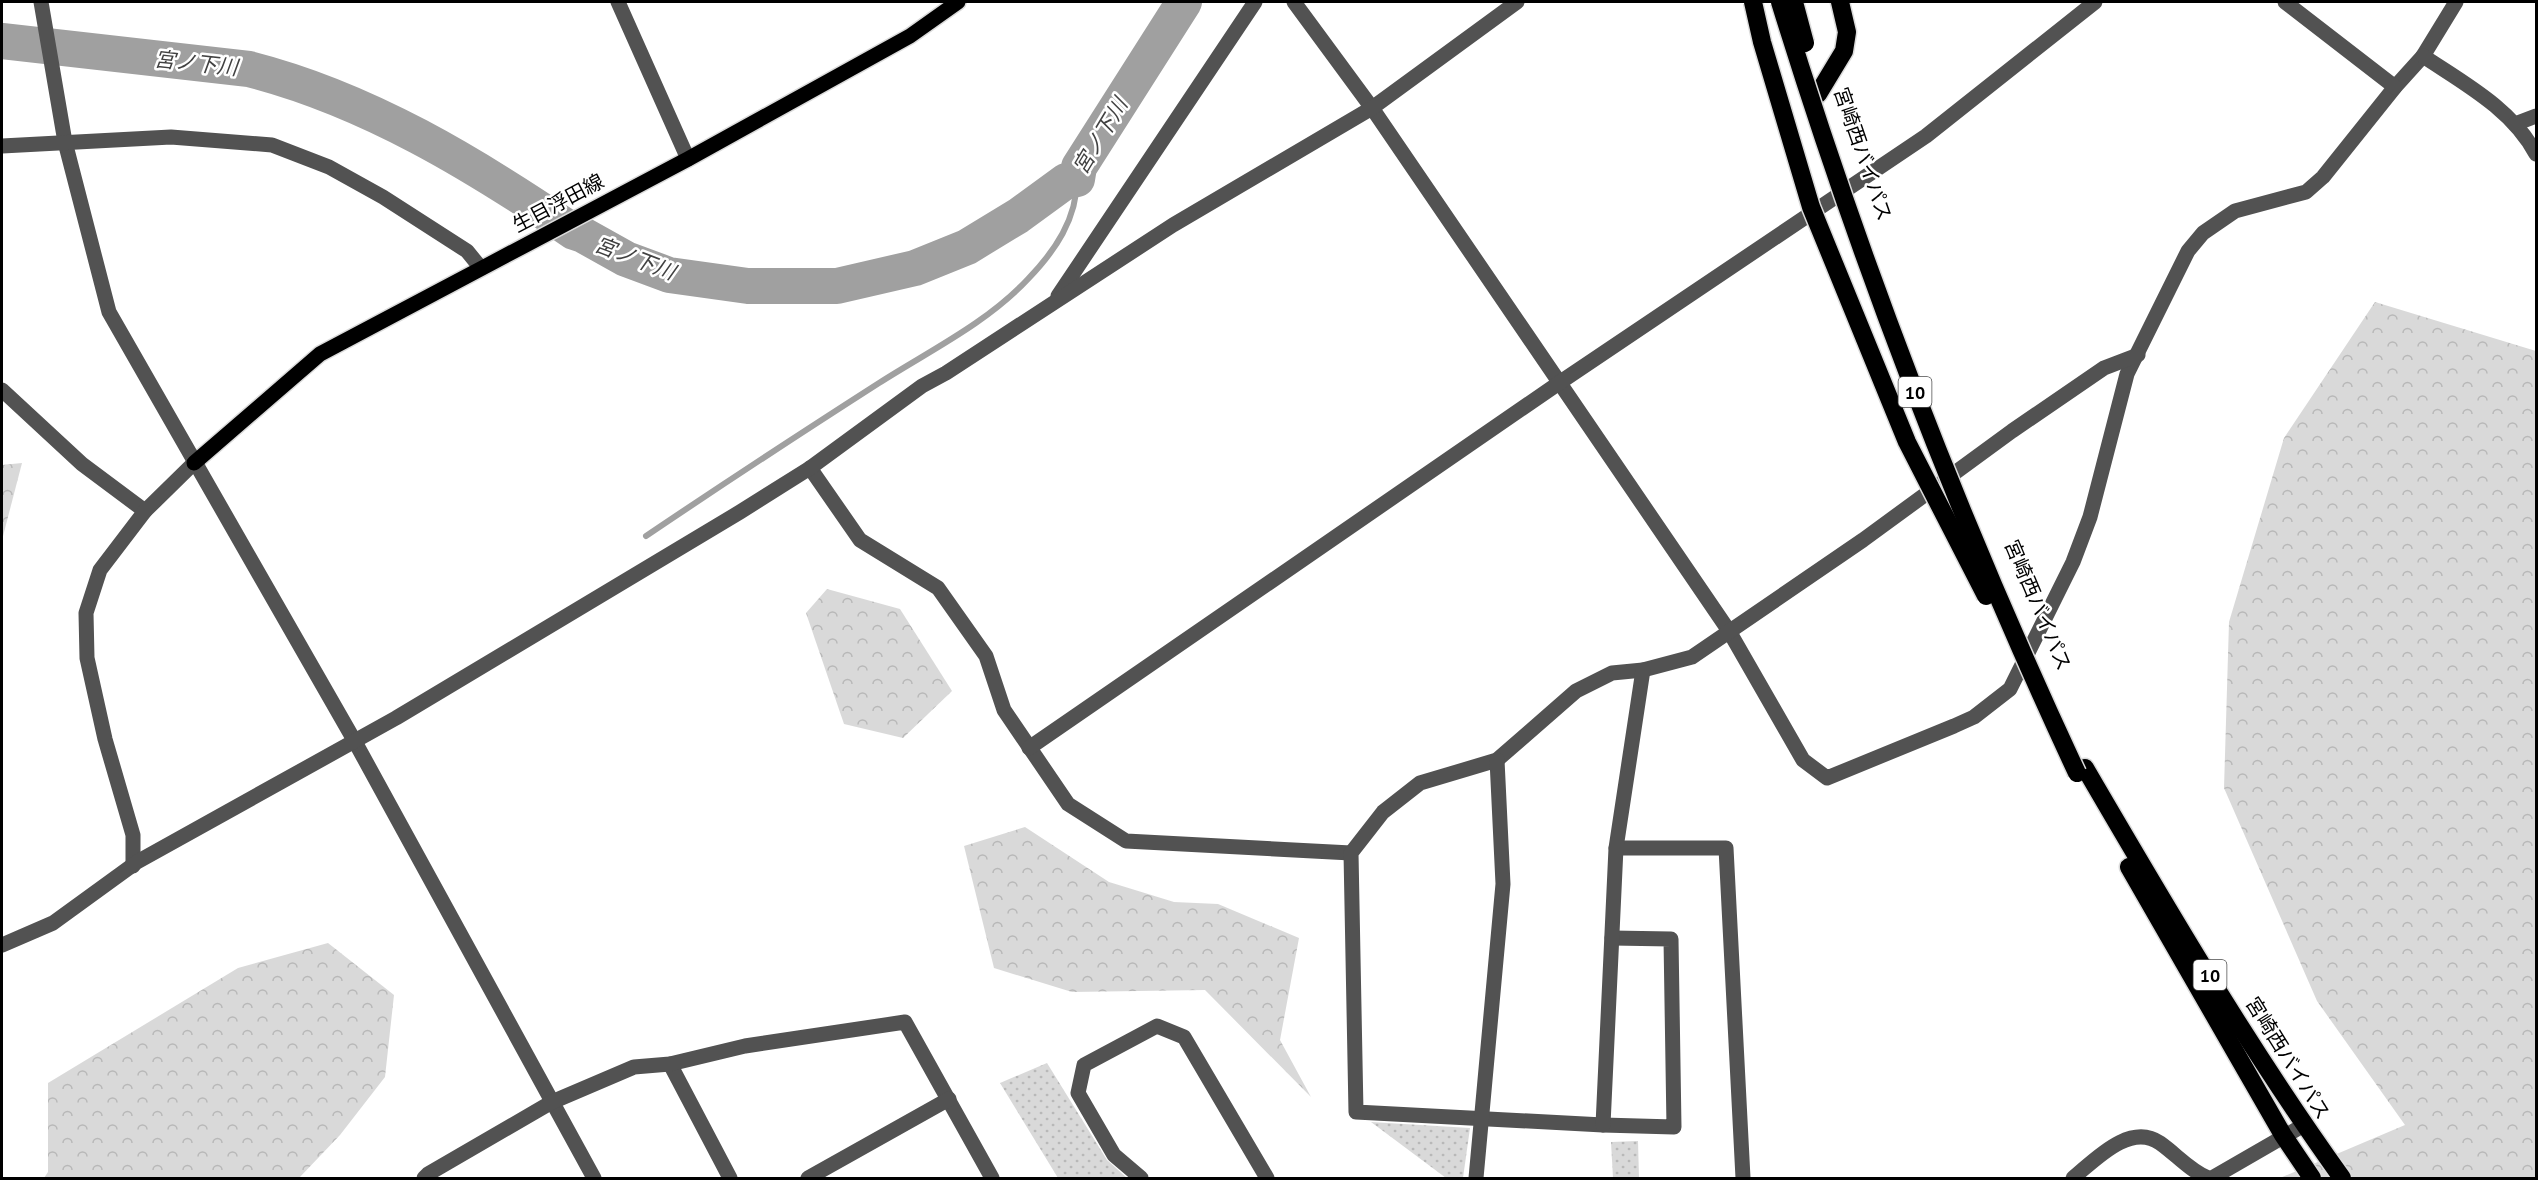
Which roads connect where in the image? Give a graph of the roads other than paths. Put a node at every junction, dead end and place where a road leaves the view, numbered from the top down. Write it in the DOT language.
graph roads {
  1 [pos="41,2"];
  2 [pos="618,2"];
  3 [pos="958,2"];
  4 [pos="1255,2"];
  5 [pos="1294,2"];
  6 [pos="1517,2"];
  7 [pos="1753,2"];
  8 [pos="1780,2"];
  9 [pos="1794,2"];
  10 [pos="1840,2"];
  11 [pos="2095,2"];
  12 [pos="2285,2"];
  13 [pos="2456,2"];
  14 [pos="2423,56"];
  15 [pos="2395,87"];
  16 [pos="1818,94"];
  17 [pos="1372,108"];
  18 [pos="2536,116"];
  19 [pos="2515,124"];
  20 [pos="64,142"];
  21 [pos="2,146"];
  22 [pos="2536,154"];
  23 [pos="688,159"];
  24 [pos="480,267"];
  25 [pos="1052,304"];
  26 [pos="2138,355"];
  27 [pos="1559,382"];
  28 [pos="2,390"];
  29 [pos="194,463"];
  30 [pos="810,468"];
  31 [pos="145,511"];
  32 [pos="1729,631"];
  33 [pos="1643,670"];
  34 [pos="2029,670"];
  35 [pos="354,740"];
  36 [pos="1029,748"];
  37 [pos="1497,760"];
  38 [pos="2081,770"];
  39 [pos="1616,848"];
  40 [pos="1351,853"];
  41 [pos="133,866"];
  42 [pos="1612,938"];
  43 [pos="2,945"];
  44 [pos="670,1064"];
  45 [pos="949,1099"];
  46 [pos="552,1102"];
  47 [pos="1482,1119"];
  48 [pos="1603,1125"];
  49 [pos="2304,1125"];
  50 [pos="2283,1136"];
  51 [pos="427,1177"];
  52 [pos="594,1179"];
  53 [pos="730,1179"];
  54 [pos="808,1179"];
  55 [pos="992,1179"];
  56 [pos="1141,1179"];
  57 [pos="1267,1179"];
  58 [pos="1476,1179"];
  59 [pos="1743,1179"];
  60 [pos="2073,1179"];
  61 [pos="2210,1179"];
  62 [pos="2312,1179"];
  63 [pos="2342,1179"];
  1 -- 20 [label="street"];
  2 -- 23 [label="street"];
  3 -- 23 [label="main road, 生目浮田線"];
  4 -- 25 [label="street"];
  5 -- 17 [label="street"];
  6 -- 17 [label="street"];
  7 -- 34 [label="highway, bridge"];
  8 -- 34 [label="highway, 宮崎西バイパス / 10, bridge"];
  9 -- 16 [label="highway, 宮崎西バイパス / 10, bridge"];
  10 -- 16 [label="highway"];
  11 -- 27 [label="street"];
  12 -- 15 [label="street"];
  13 -- 14 [label="street"];
  14 -- 15 [label="street"];
  14 -- 19 [label="street"];
  15 -- 26 [label="street"];
  16 -- 38 [label="highway, 宮崎西バイパス / 10"];
  17 -- 25 [label="street"];
  17 -- 27 [label="street"];
  18 -- 19 [label="street"];
  19 -- 22 [label="street"];
  20 -- 21 [label="street"];
  20 -- 24 [label="street"];
  20 -- 29 [label="street"];
  23 -- 24 [label="main road, 生目浮田線"];
  24 -- 29 [label="main road, 生目浮田線"];
  25 -- 30 [label="street"];
  26 -- 32 [label="street"];
  26 -- 32 [label="street"];
  27 -- 32 [label="street"];
  27 -- 36 [label="street"];
  28 -- 31 [label="street"];
  29 -- 31 [label="street"];
  29 -- 35 [label="street"];
  30 -- 35 [label="street"];
  30 -- 36 [label="street"];
  31 -- 41 [label="street"];
  32 -- 33 [label="street"];
  33 -- 37 [label="street"];
  33 -- 39 [label="street"];
  34 -- 38 [label="highway, 宮崎西バイパス / 10, bridge"];
  35 -- 41 [label="street"];
  35 -- 46 [label="street"];
  36 -- 40 [label="street"];
  37 -- 40 [label="street"];
  37 -- 47 [label="street"];
  38 -- 49 [label="highway, 宮崎西バイパス / 10"];
  38 -- 50 [label="highway, 宮崎西バイパス / 10"];
  39 -- 42 [label="street"];
  39 -- 59 [label="street"];
  40 -- 47 [label="street"];
  41 -- 43 [label="street"];
  42 -- 48 [label="street"];
  42 -- 48 [label="street"];
  44 -- 45 [label="street"];
  44 -- 46 [label="street"];
  44 -- 53 [label="street"];
  45 -- 54 [label="street"];
  45 -- 55 [label="street"];
  46 -- 51 [label="street"];
  46 -- 52 [label="street"];
  47 -- 48 [label="street"];
  47 -- 58 [label="street"];
  49 -- 50 [label="street"];
  49 -- 63 [label="highway, 宮崎西バイパス / 10"];
  50 -- 61 [label="street"];
  50 -- 62 [label="highway, 宮崎西バイパス / 10"];
  56 -- 57 [label="street"];
  60 -- 61 [label="street"];
}
